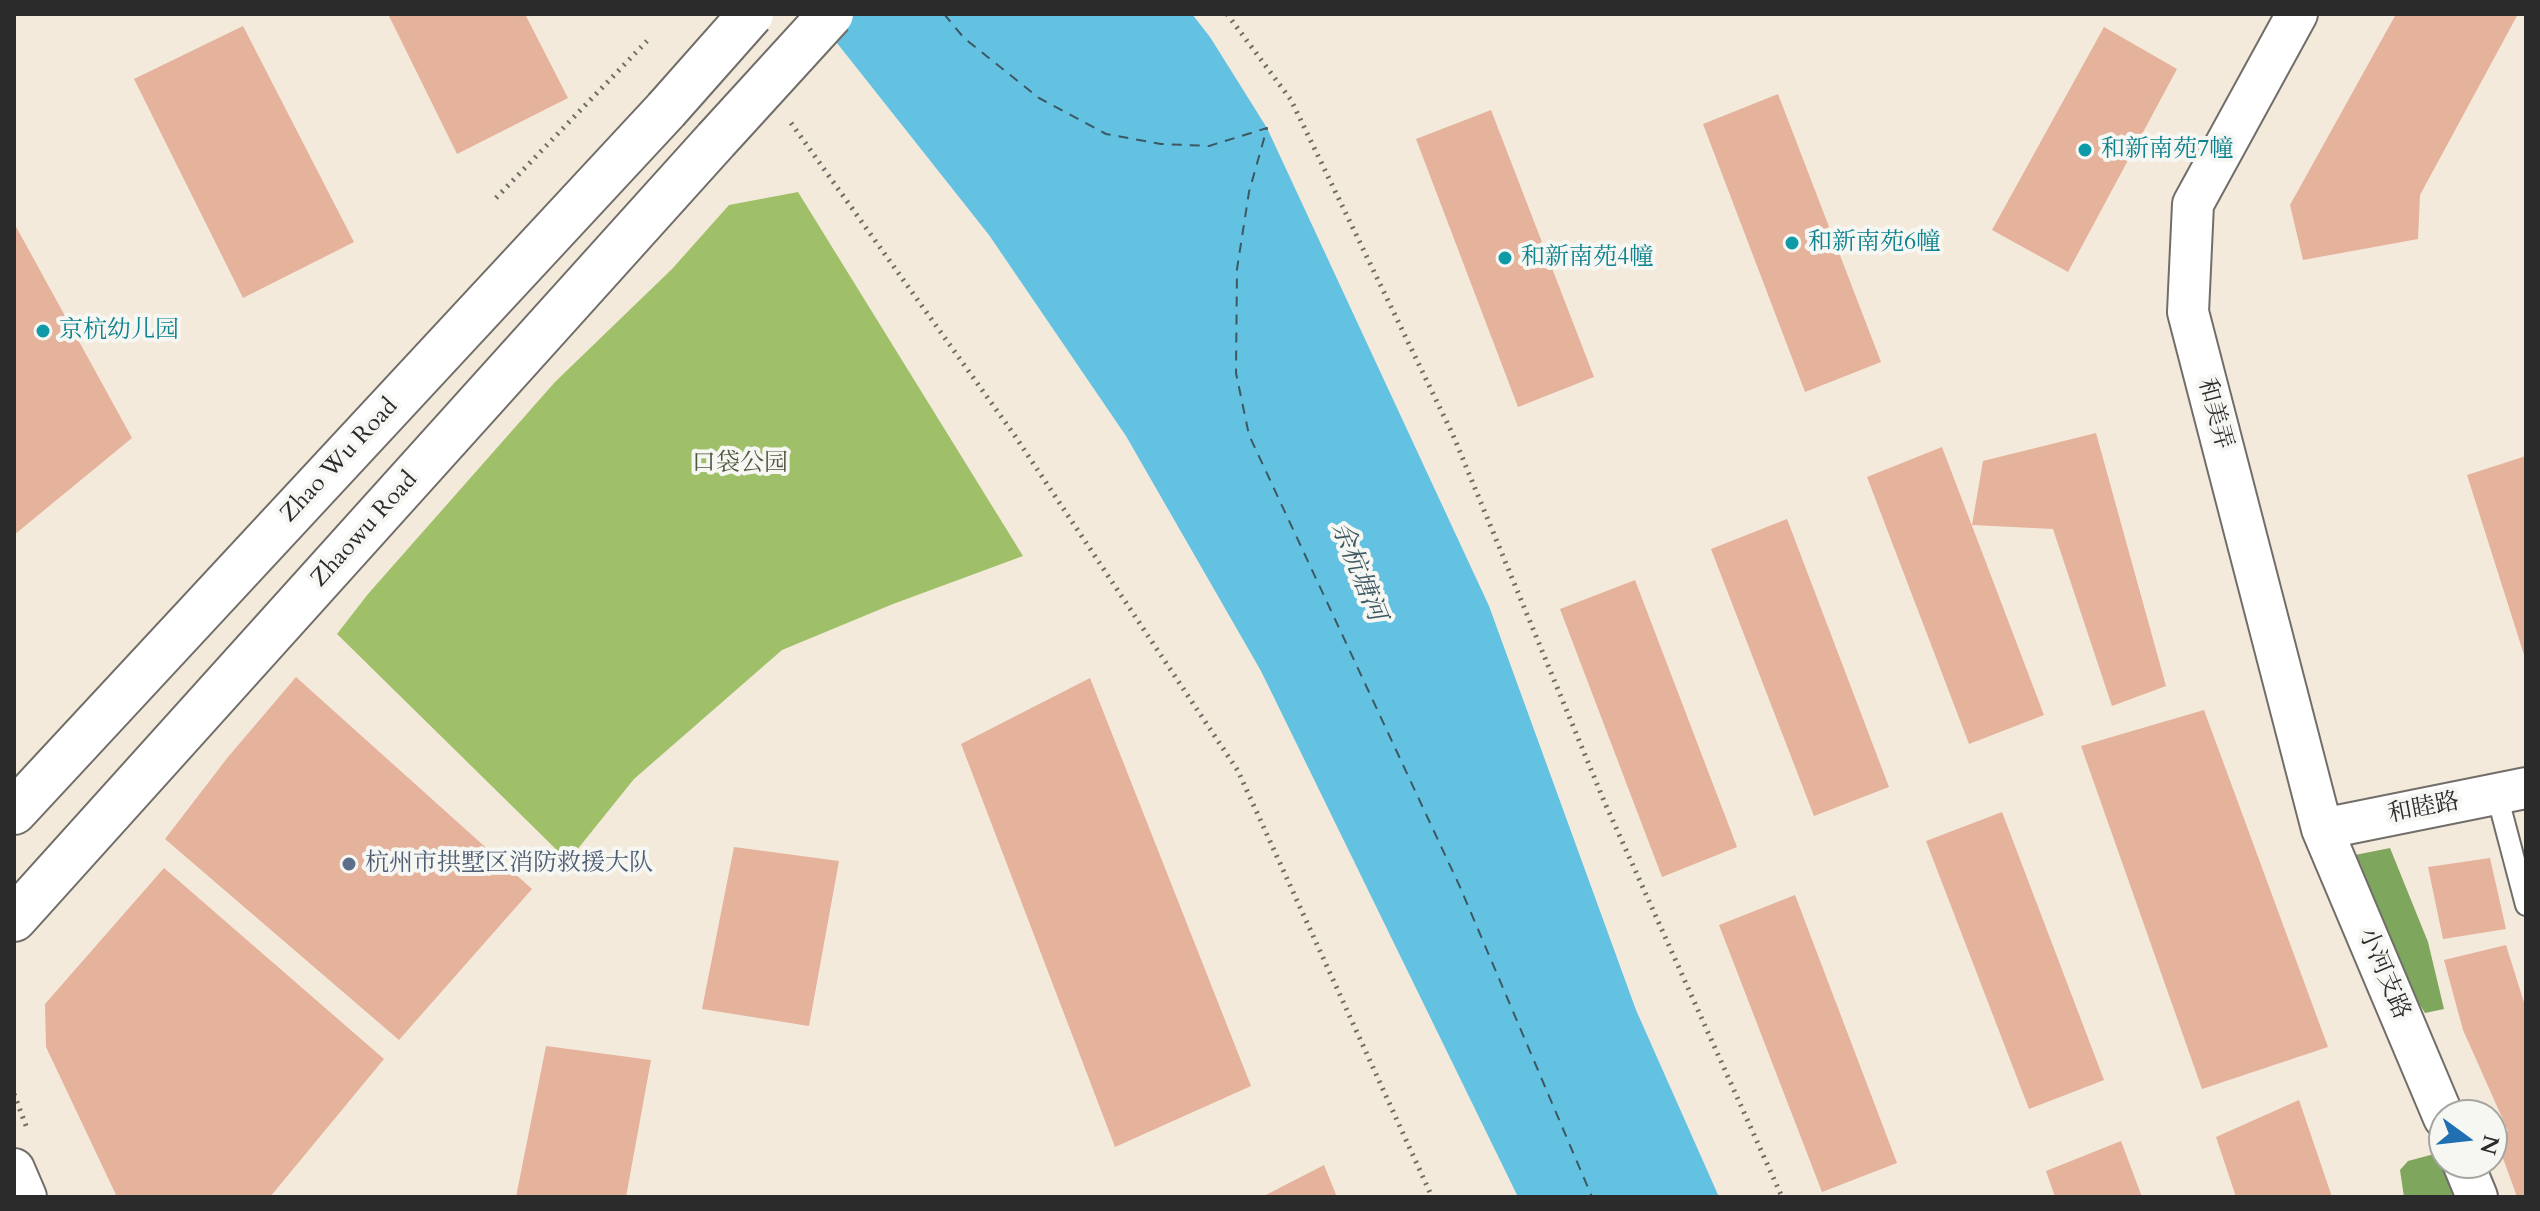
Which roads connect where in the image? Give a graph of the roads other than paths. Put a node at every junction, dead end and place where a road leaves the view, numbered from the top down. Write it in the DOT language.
graph roads {
  1 [pos="751,14"];
  2 [pos="831,14"];
  3 [pos="2297,14"];
  4 [pos="2512,792"];
  5 [pos="14,812"];
  6 [pos="2322,829"];
  7 [pos="2526,905"];
  8 [pos="14,919"];
  9 [pos="2436,1099"];
  10 [pos="14,1169"];
  11 [pos="26,1197"];
  1 -- 5 [label="main road, Zhao Wu Road, bridge"];
  2 -- 8 [label="main road, Zhaowu Road, bridge"];
  3 -- 6 [label="street, 和美弄"];
  4 -- 6 [label="street, 和睦路"];
  4 -- 7 [label="lane"];
  6 -- 9 [label="street, 小河支路"];
  10 -- 11 [label="street"];
}
